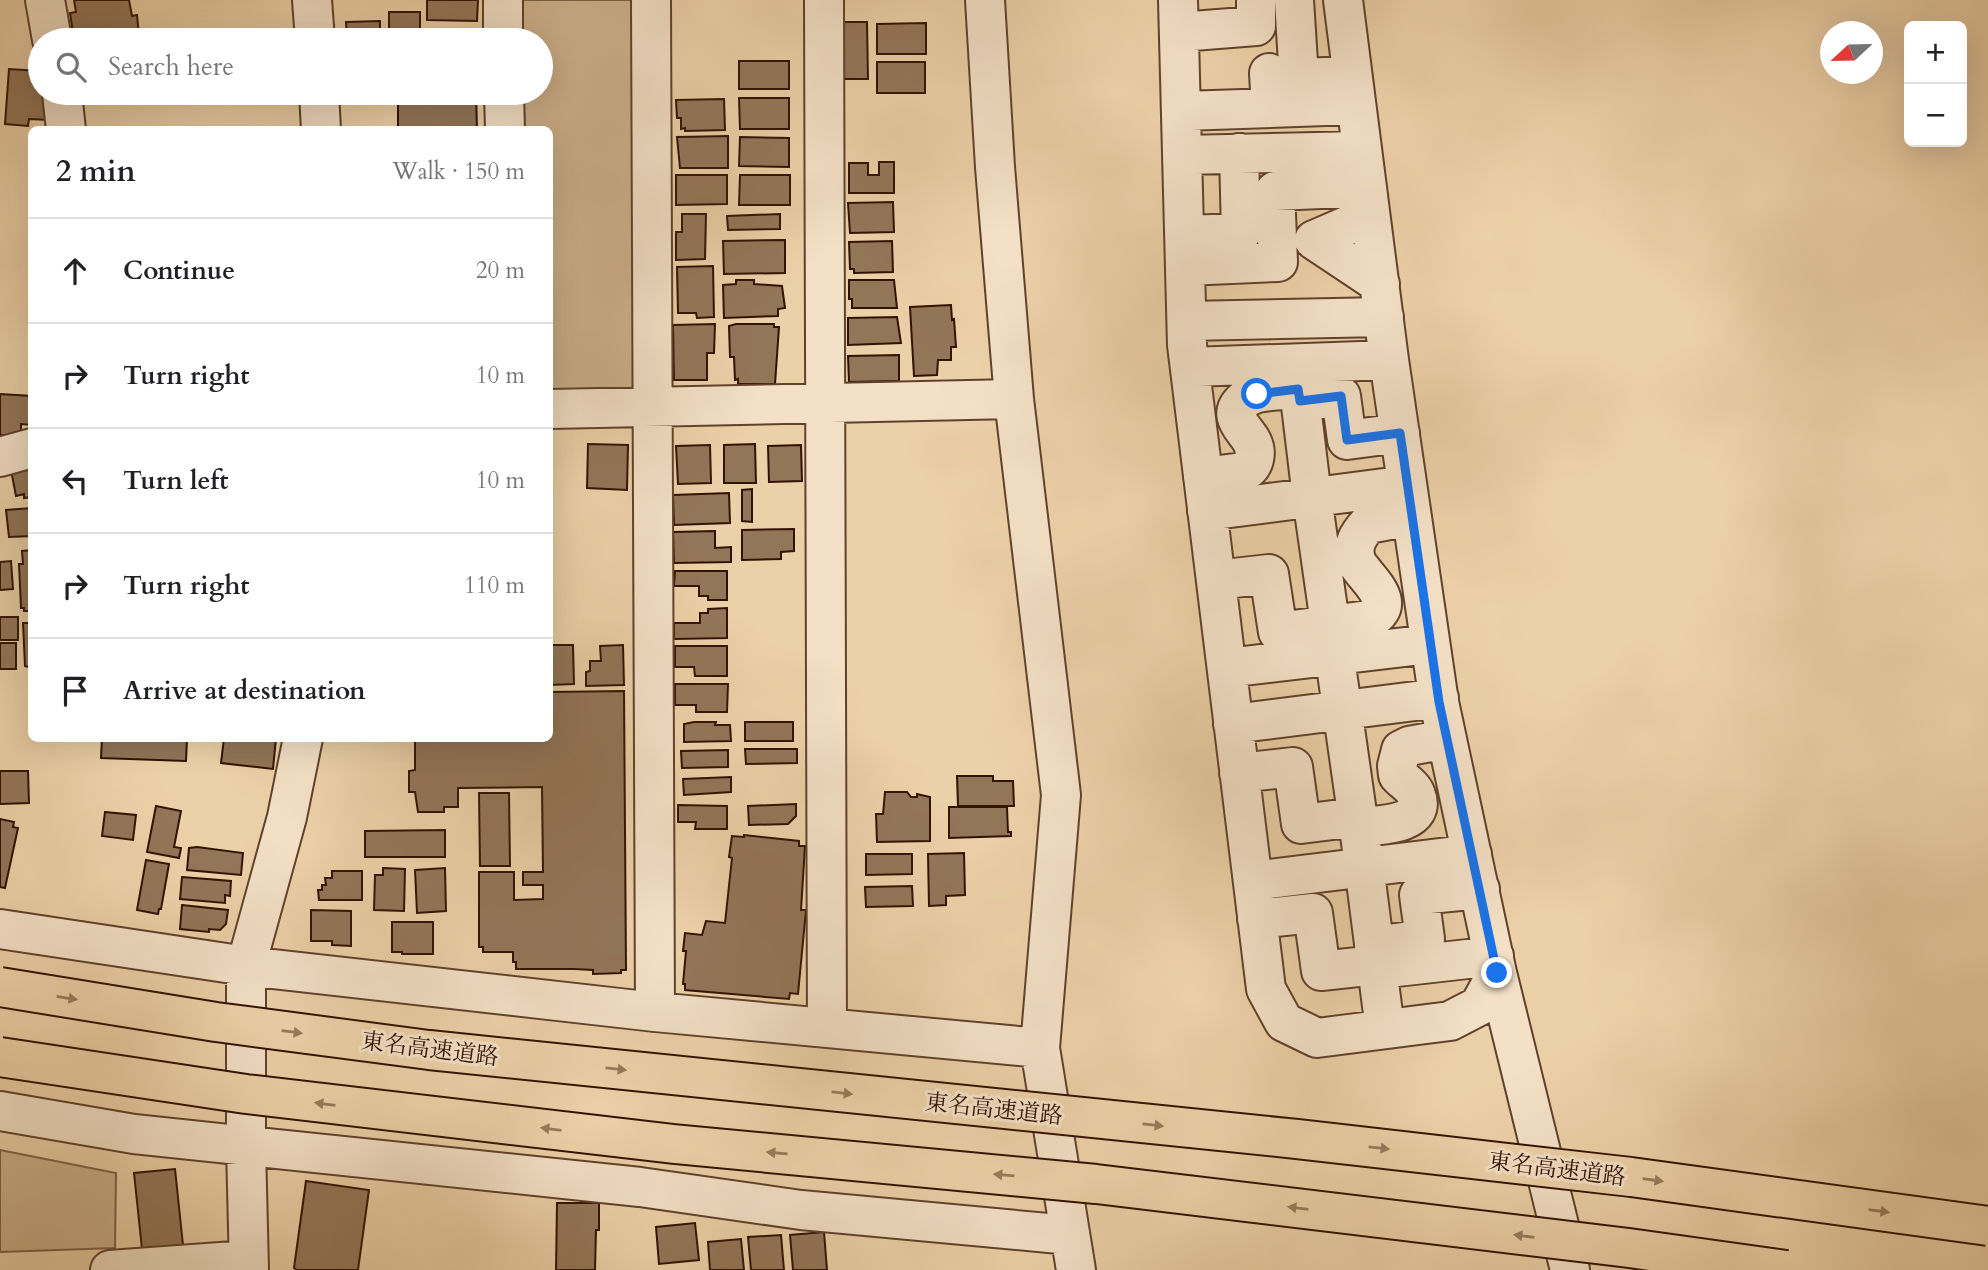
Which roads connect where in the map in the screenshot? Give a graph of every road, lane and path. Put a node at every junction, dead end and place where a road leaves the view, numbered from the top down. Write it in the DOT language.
graph roads {
  1 [pos="45,0"];
  2 [pos="312,0"];
  3 [pos="502,0"];
  4 [pos="651,0"];
  5 [pos="824,0"];
  6 [pos="985,0"];
  7 [pos="1256,0"];
  8 [pos="1294,0"];
  9 [pos="1343,0"];
  10 [pos="1179,16"];
  11 [pos="50,28"];
  12 [pos="314,28"];
  13 [pos="503,28"];
  14 [pos="1354,90"];
  15 [pos="63,105"];
  16 [pos="320,105"];
  17 [pos="504,105"];
  18 [pos="1183,111"];
  19 [pos="66,126"];
  20 [pos="321,126"];
  21 [pos="505,126"];
  22 [pos="1239,153"];
  23 [pos="1184,155"];
  24 [pos="1366,185"];
  25 [pos="1186,251"];
  26 [pos="1382,301"];
  27 [pos="1186,321"];
  28 [pos="1390,360"];
  29 [pos="1190,368"];
  30 [pos="1298,384"];
  31 [pos="1014,399"];
  32 [pos="825,402"];
  33 [pos="654,407"];
  34 [pos="553,409"];
  35 [pos="1400,433"];
  36 [pos="28,449"];
  37 [pos="0,457"];
  38 [pos="1205,494"];
  39 [pos="1312,497"];
  40 [pos="1409,501"];
  41 [pos="1216,580"];
  42 [pos="1332,640"];
  43 [pos="1430,644"];
  44 [pos="1227,668"];
  45 [pos="1439,698"];
  46 [pos="1342,710"];
  47 [pos="1233,724"];
  48 [pos="1447,739"];
  49 [pos="302,742"];
  50 [pos="1240,773"];
  51 [pos="1358,822"];
  52 [pos="1364,867"];
  53 [pos="1476,871"];
  54 [pos="1253,881"];
  55 [pos="1258,919"];
  56 [pos="0,929"];
  57 [pos="1376,960"];
  58 [pos="1496,965"];
  59 [pos="246,966"];
  60 [pos="0,987"];
  61 [pos="654,1012"];
  62 [pos="827,1028"];
  63 [pos="1384,1029"];
  64 [pos="1040,1048"];
  65 [pos="0,1057"];
  66 [pos="0,1111"];
  67 [pos="246,1147"];
  68 [pos="1988,1226"];
  69 [pos="1073,1253"];
  70 [pos="249,1265"];
  71 [pos="110,1270"];
  72 [pos="1570,1270"];
  73 [pos="1786,1270"];
  1 -- 11 [label="street"];
  2 -- 12 [label="street"];
  3 -- 13 [label="street"];
  4 -- 33 [label="street"];
  5 -- 32 [label="street"];
  6 -- 31 [label="street"];
  7 -- 10 [label="street"];
  8 -- 14 [label="street"];
  9 -- 14 [label="street"];
  10 -- 18 [label="street"];
  14 -- 18 [label="street"];
  14 -- 24 [label="street"];
  15 -- 19 [label="street"];
  16 -- 20 [label="street"];
  17 -- 21 [label="street"];
  18 -- 23 [label="street"];
  22 -- 23 [label="street"];
  22 -- 24 [label="street"];
  22 -- 25 [label="street"];
  23 -- 25 [label="street"];
  24 -- 25 [label="street"];
  24 -- 26 [label="street"];
  24 -- 26 [label="street"];
  25 -- 27 [label="street"];
  26 -- 27 [label="street"];
  26 -- 28 [label="street"];
  27 -- 29 [label="street"];
  28 -- 30 [label="street"];
  28 -- 35 [label="street"];
  29 -- 30 [label="street"];
  29 -- 38 [label="street"];
  30 -- 35 [label="street"];
  30 -- 38 [label="street"];
  30 -- 39 [label="street"];
  31 -- 32 [label="street"];
  31 -- 64 [label="street"];
  32 -- 33 [label="street"];
  32 -- 62 [label="street"];
  33 -- 34 [label="street"];
  33 -- 61 [label="street"];
  35 -- 40 [label="street"];
  36 -- 37 [label="street"];
  38 -- 39 [label="street"];
  38 -- 41 [label="street"];
  39 -- 40 [label="street"];
  39 -- 42 [label="street"];
  40 -- 42 [label="street"];
  40 -- 43 [label="street"];
  41 -- 42 [label="street"];
  41 -- 44 [label="street"];
  42 -- 43 [label="street"];
  42 -- 44 [label="street"];
  42 -- 46 [label="street"];
  43 -- 45 [label="street"];
  44 -- 47 [label="street"];
  45 -- 46 [label="street"];
  45 -- 48 [label="street"];
  46 -- 47 [label="street"];
  46 -- 51 [label="street"];
  47 -- 50 [label="street"];
  48 -- 51 [label="street"];
  48 -- 53 [label="street"];
  49 -- 59 [label="street"];
  50 -- 51 [label="street"];
  50 -- 54 [label="street"];
  51 -- 52 [label="street"];
  52 -- 53 [label="street"];
  52 -- 54 [label="street"];
  52 -- 57 [label="street"];
  53 -- 57 [label="street"];
  53 -- 58 [label="street"];
  54 -- 55 [label="street"];
  55 -- 57 [label="street"];
  55 -- 63 [label="street"];
  56 -- 59 [label="street"];
  57 -- 58 [label="street"];
  57 -- 63 [label="street"];
  58 -- 63 [label="street"];
  58 -- 72 [label="street"];
  59 -- 61 [label="street"];
  59 -- 67 [label="street"];
  60 -- 68 [label="highway, 東名高速道路, one-way, bridge"];
  61 -- 62 [label="street"];
  62 -- 64 [label="street"];
  64 -- 69 [label="street"];
  73 -- 65 [label="highway, one-way, bridge"];
  66 -- 67 [label="street"];
  67 -- 69 [label="street"];
  67 -- 70 [label="street"];
  70 -- 71 [label="street"];
}
